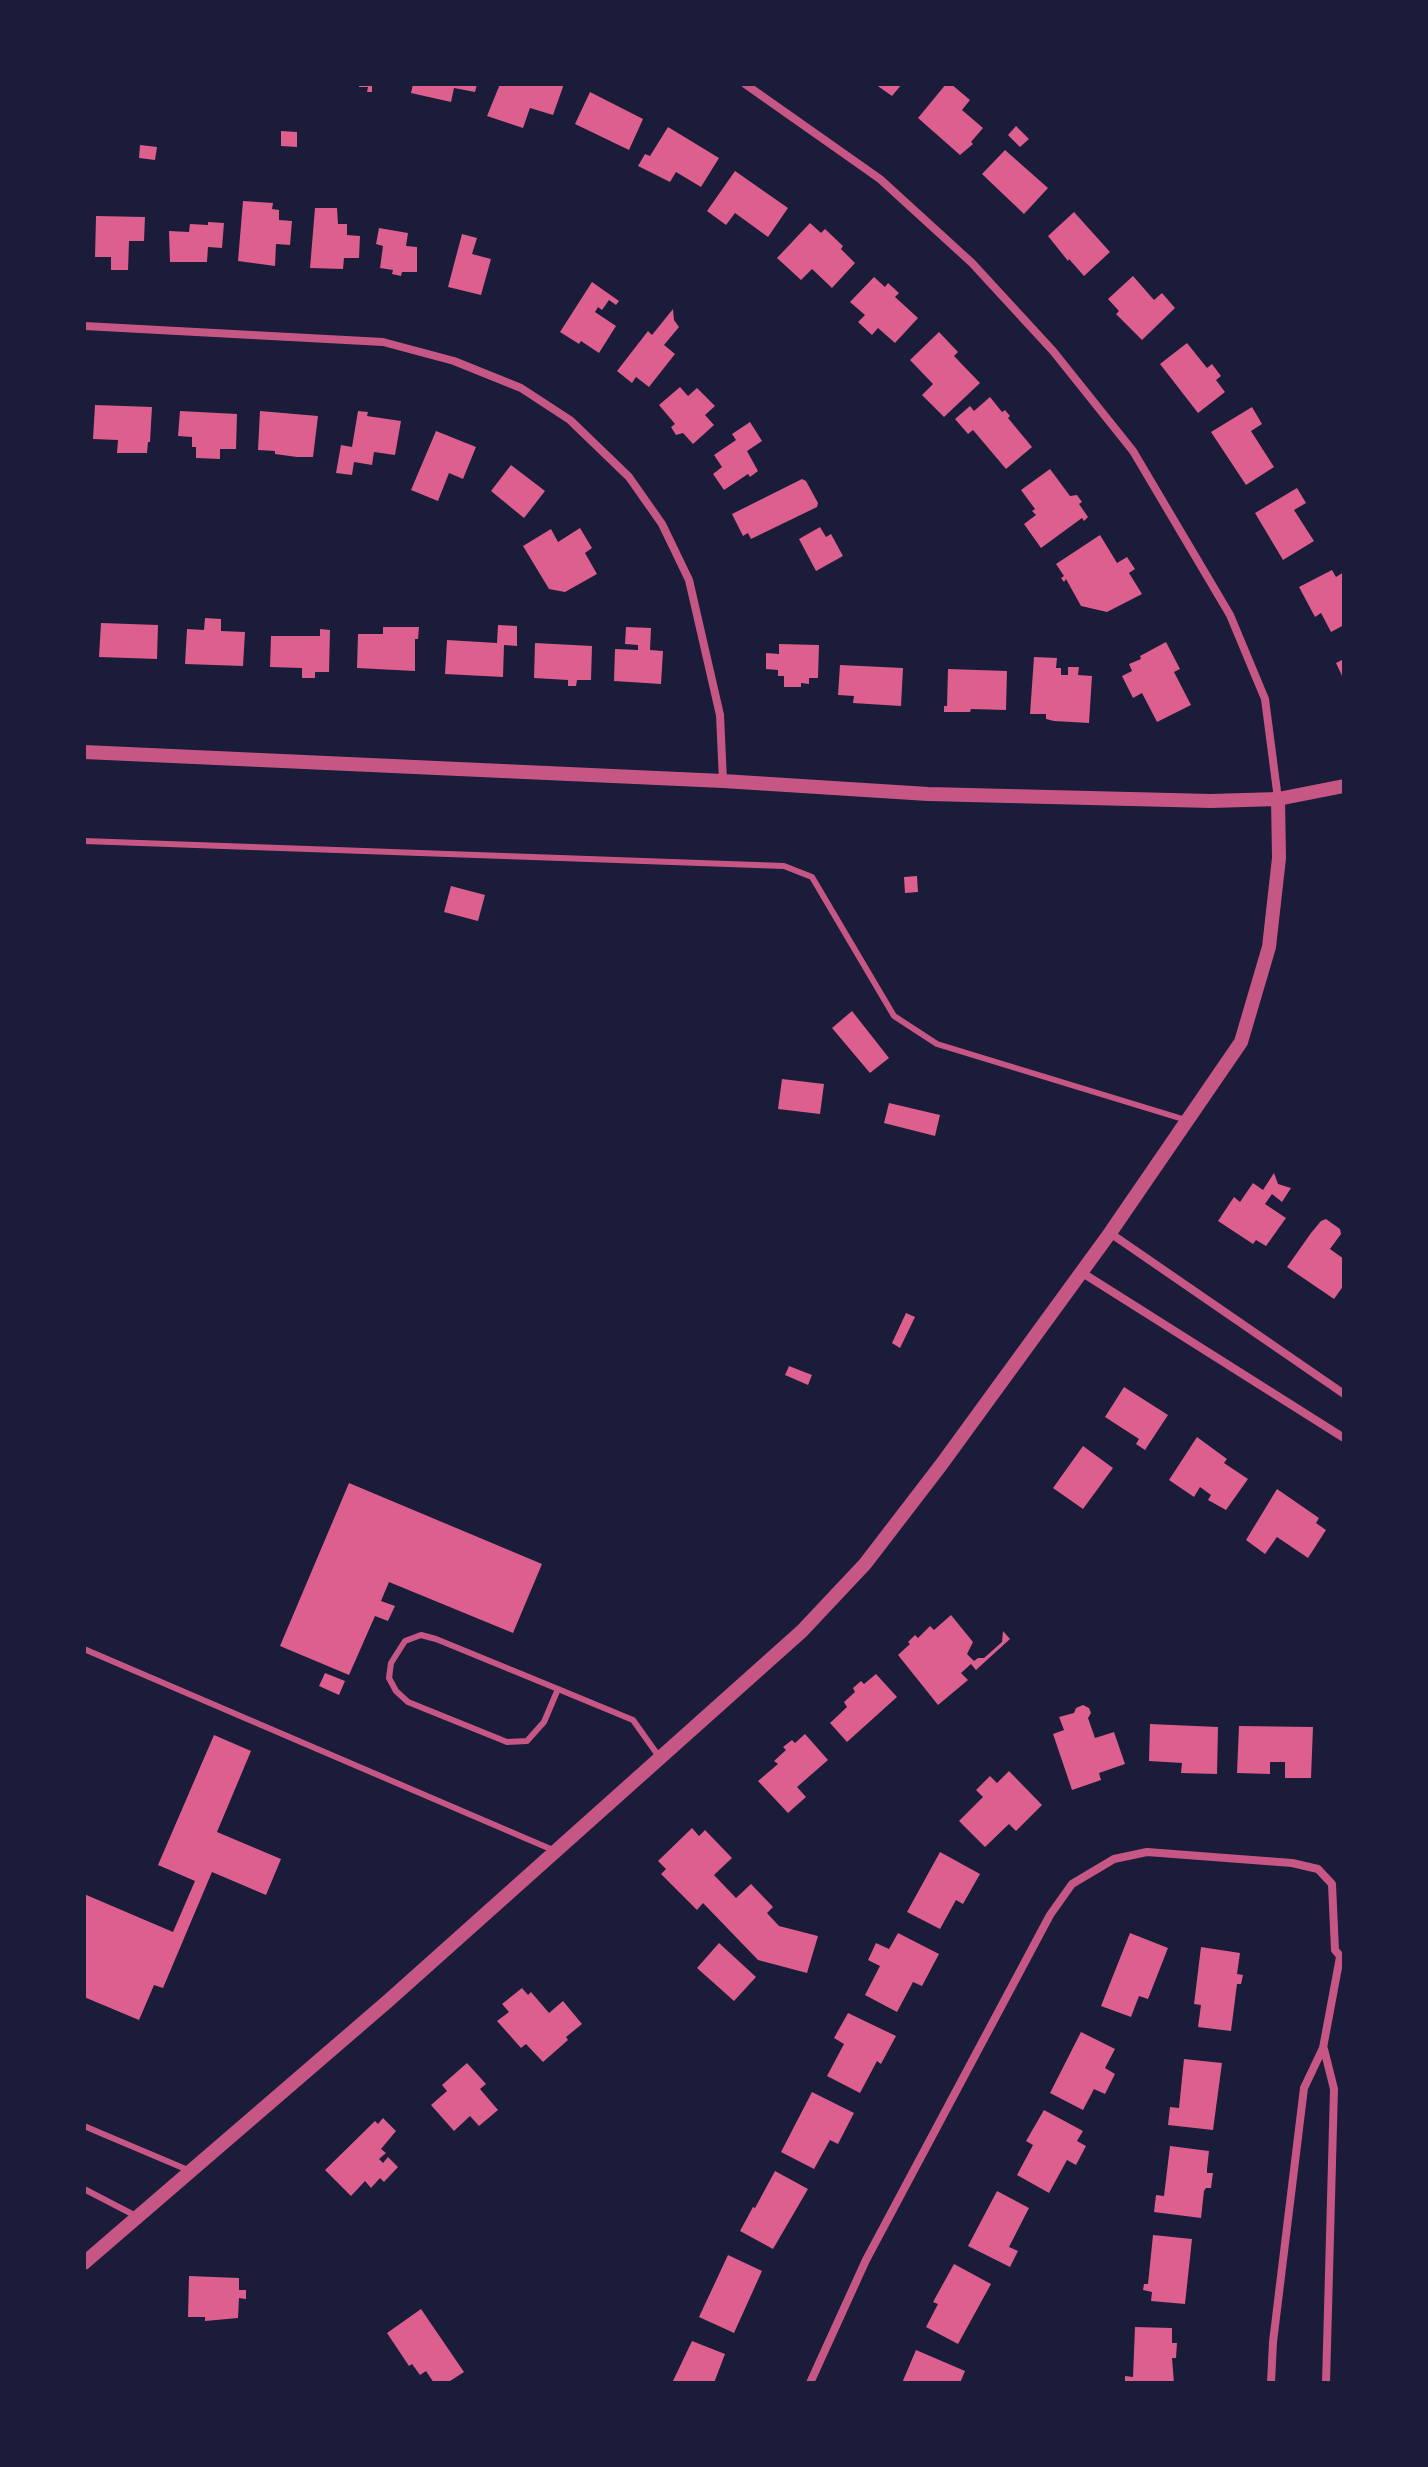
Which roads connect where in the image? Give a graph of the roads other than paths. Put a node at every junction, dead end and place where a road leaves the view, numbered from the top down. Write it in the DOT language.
graph roads {
  1 [pos="745,84"];
  2 [pos="84,326"];
  3 [pos="84,752"];
  4 [pos="723,781"];
  5 [pos="1344,786"];
  6 [pos="1278,799"];
  7 [pos="84,841"];
  8 [pos="1186,1120"];
  9 [pos="1110,1233"];
  10 [pos="1081,1272"];
  11 [pos="1344,1394"];
  12 [pos="1344,1438"];
  13 [pos="84,1649"];
  14 [pos="558,1689"];
  15 [pos="660,1758"];
  16 [pos="556,1851"];
  17 [pos="1342,1959"];
  18 [pos="1323,2048"];
  19 [pos="84,2126"];
  20 [pos="191,2171"];
  21 [pos="84,2189"];
  22 [pos="138,2217"];
  23 [pos="84,2263"];
  24 [pos="810,2383"];
  25 [pos="1271,2383"];
  26 [pos="1326,2383"];
  1 -- 6 [label="street"];
  2 -- 4 [label="street"];
  3 -- 4 [label="street"];
  4 -- 6 [label="street"];
  5 -- 6 [label="street"];
  6 -- 8 [label="street"];
  7 -- 8 [label="lane"];
  8 -- 9 [label="street"];
  9 -- 10 [label="street"];
  9 -- 11 [label="street"];
  10 -- 12 [label="street"];
  10 -- 15 [label="street"];
  13 -- 16 [label="lane"];
  14 -- 14 [label="lane"];
  14 -- 15 [label="lane"];
  15 -- 16 [label="street"];
  16 -- 20 [label="street"];
  17 -- 18 [label="street"];
  17 -- 24 [label="street"];
  18 -- 25 [label="street"];
  18 -- 26 [label="street"];
  19 -- 20 [label="lane"];
  20 -- 22 [label="street"];
  21 -- 22 [label="lane"];
  22 -- 23 [label="street"];
}
